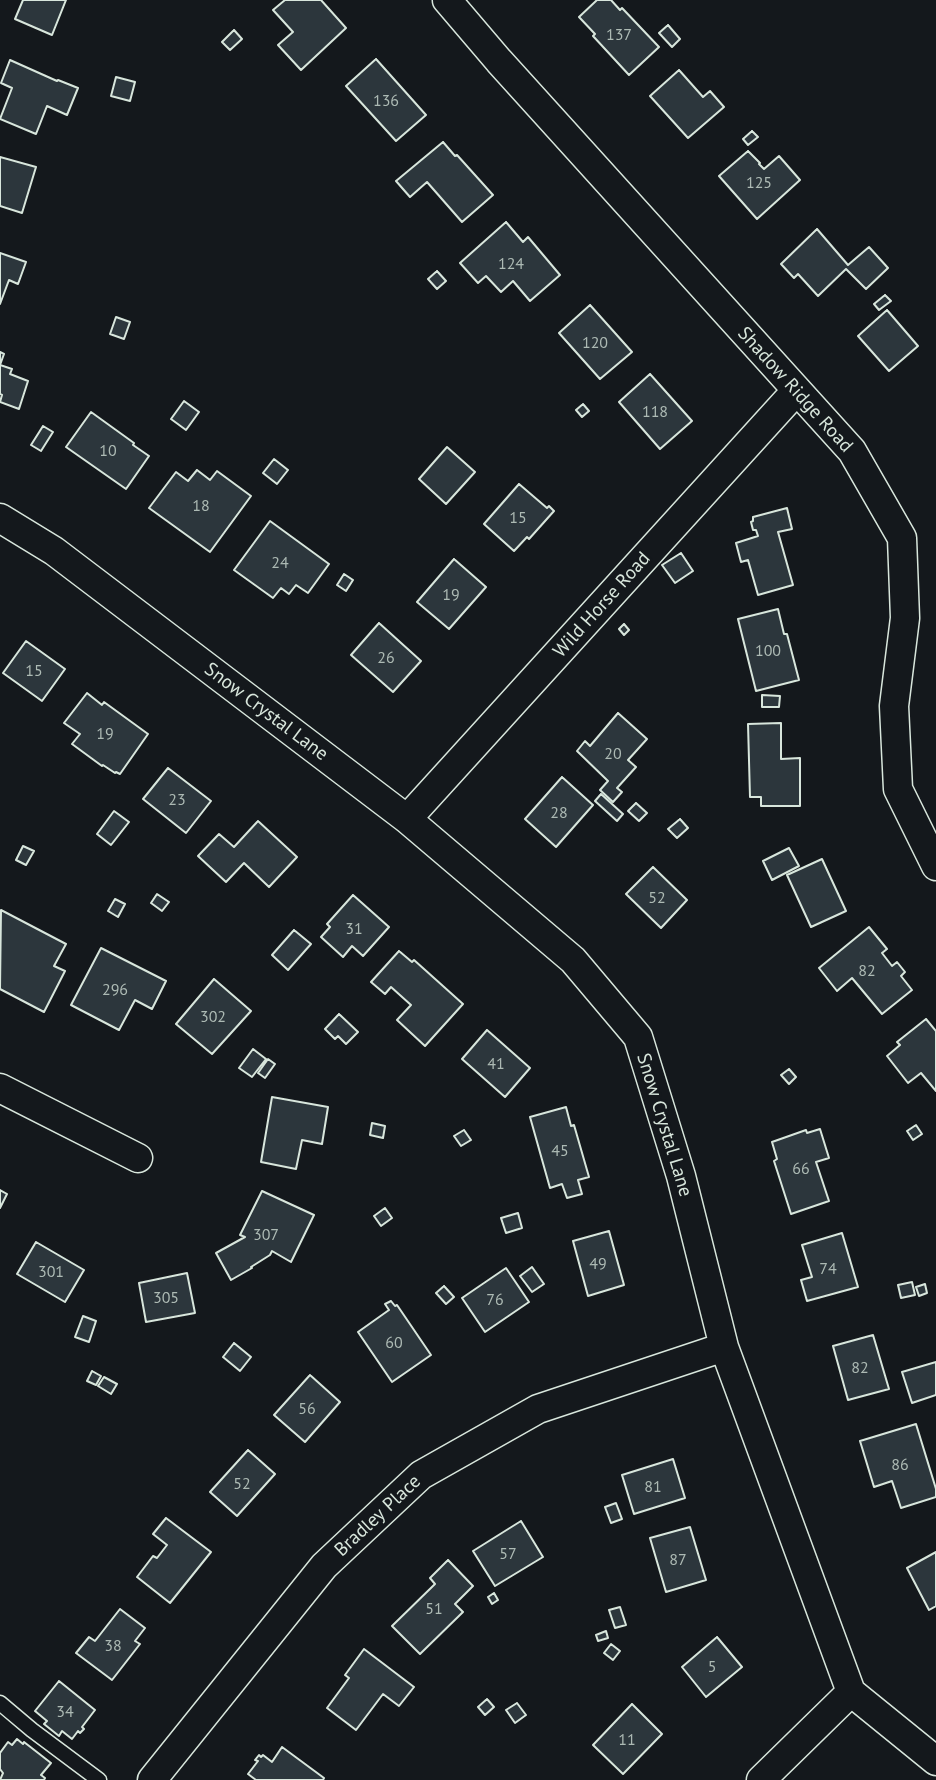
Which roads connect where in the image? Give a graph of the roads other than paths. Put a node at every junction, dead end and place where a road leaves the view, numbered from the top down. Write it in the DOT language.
graph roads {
  1 [pos="447,0"];
  2 [pos="796,391"];
  3 [pos="0,518"];
  4 [pos="407,819"];
  5 [pos="936,866"];
  6 [pos="0,1088"];
  7 [pos="138,1158"];
  8 [pos="724,1347"];
  9 [pos="851,1692"];
  10 [pos="0,1703"];
  11 [pos="936,1761"];
  12 [pos="99,1780"];
  13 [pos="152,1780"];
  14 [pos="761,1780"];
  1 -- 2 [label="street, Shadow Ridge Road"];
  2 -- 4 [label="street, Wild Horse Road"];
  2 -- 5 [label="street, Shadow Ridge Road"];
  3 -- 4 [label="street, Snow Crystal Lane"];
  4 -- 8 [label="street, Snow Crystal Lane"];
  6 -- 7 [label="street"];
  8 -- 9 [label="street, Snow Crystal Lane"];
  8 -- 13 [label="street, Bradley Place"];
  9 -- 11 [label="street"];
  9 -- 14 [label="street"];
  10 -- 12 [label="lane"];
}
